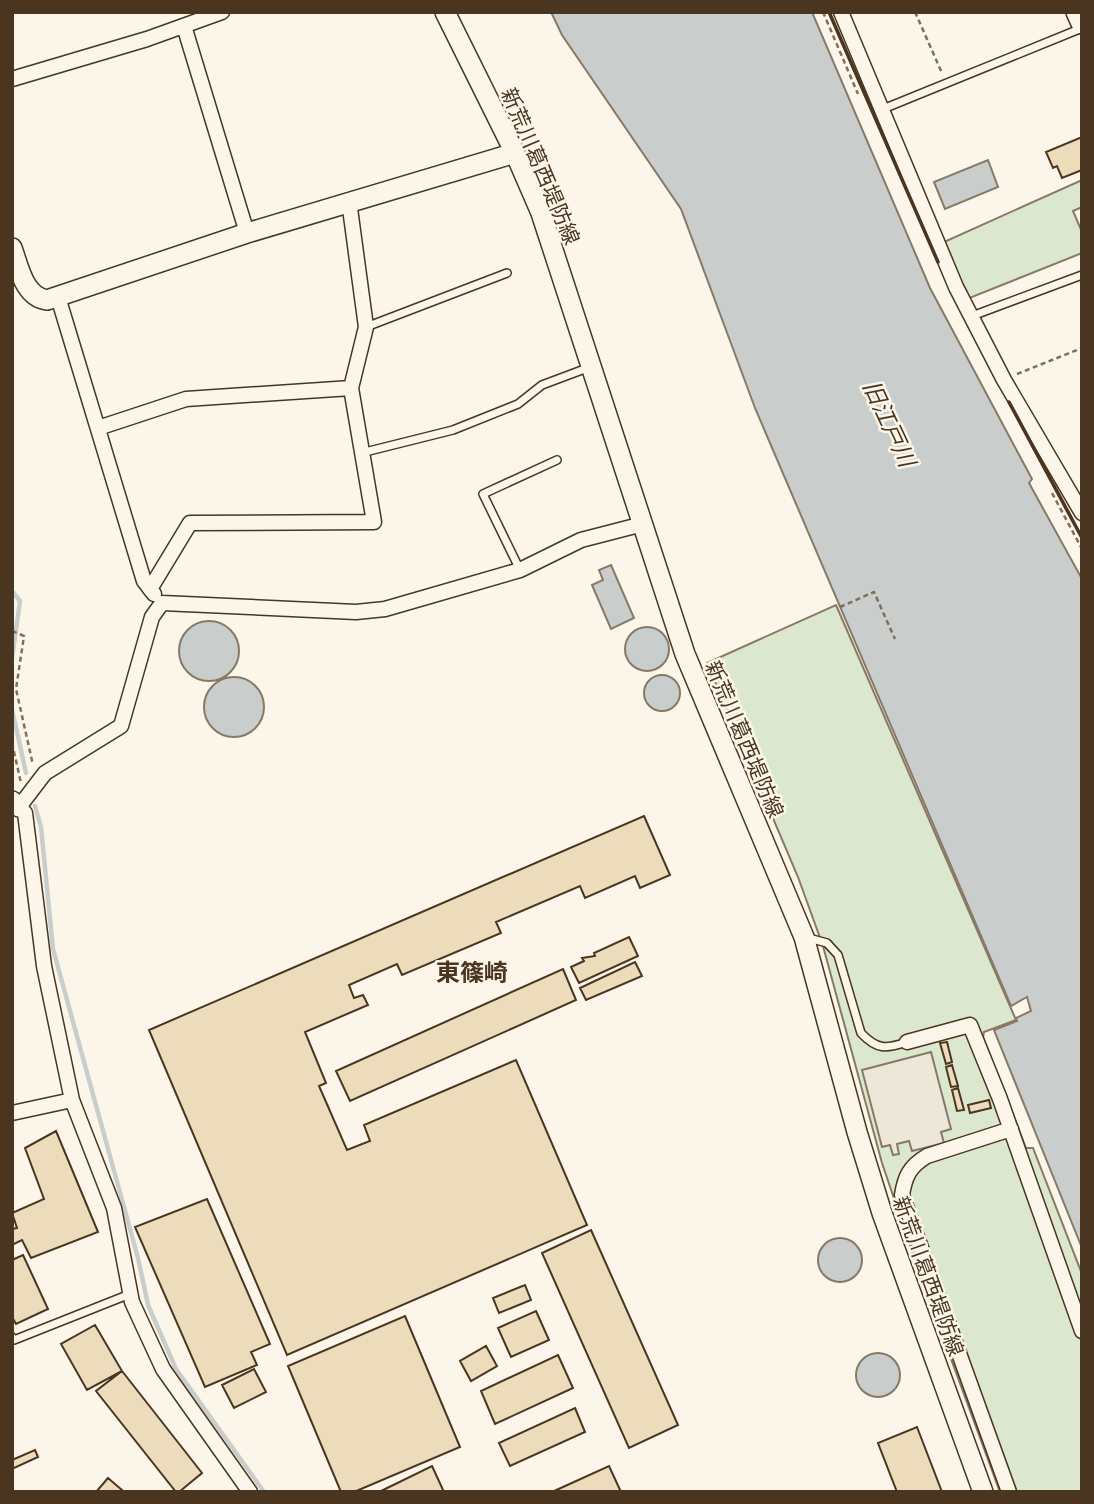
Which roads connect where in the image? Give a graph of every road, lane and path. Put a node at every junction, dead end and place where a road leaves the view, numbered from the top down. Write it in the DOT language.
graph roads {
  1 [pos="222,12"];
  2 [pos="445,12"];
  3 [pos="841,12"];
  4 [pos="915,12"];
  5 [pos="1080,20"];
  6 [pos="184,26"];
  7 [pos="12,79"];
  8 [pos="946,82"];
  9 [pos="883,109"];
  10 [pos="515,153"];
  11 [pos="349,201"];
  12 [pos="247,233"];
  13 [pos="12,248"];
  14 [pos="507,273"];
  15 [pos="1082,275"];
  16 [pos="58,297"];
  17 [pos="971,316"];
  18 [pos="366,327"];
  19 [pos="1082,348"];
  20 [pos="591,366"];
  21 [pos="1004,380"];
  22 [pos="351,388"];
  23 [pos="98,428"];
  24 [pos="361,454"];
  25 [pos="557,460"];
  26 [pos="1081,508"];
  27 [pos="643,524"];
  28 [pos="520,570"];
  29 [pos="150,589"];
  30 [pos="162,603"];
  31 [pos="840,607"];
  32 [pos="12,631"];
  33 [pos="895,639"];
  34 [pos="12,743"];
  35 [pos="34,771"];
  36 [pos="28,778"];
  37 [pos="16,804"];
  38 [pos="804,937"];
  39 [pos="907,1042"];
  40 [pos="72,1100"];
  41 [pos="12,1113"];
  42 [pos="1011,1129"];
  43 [pos="130,1294"];
  44 [pos="1082,1331"];
  45 [pos="12,1337"];
  46 [pos="250,1492"];
  47 [pos="983,1492"];
  48 [pos="1009,1492"];
  1 -- 6 [label="street"];
  2 -- 10 [label="main road, 新荒川葛西堤防線"];
  3 -- 9 [label="street"];
  4 -- 8 [label="path"];
  5 -- 8 [label="lane"];
  6 -- 7 [label="street"];
  6 -- 12 [label="street"];
  8 -- 9 [label="lane"];
  9 -- 17 [label="street"];
  10 -- 11 [label="main road"];
  10 -- 20 [label="main road, 新荒川葛西堤防線"];
  11 -- 12 [label="main road"];
  11 -- 18 [label="street"];
  12 -- 16 [label="main road"];
  13 -- 16 [label="main road"];
  14 -- 18 [label="lane"];
  15 -- 17 [label="lane"];
  16 -- 23 [label="street"];
  17 -- 21 [label="street"];
  18 -- 22 [label="street"];
  19 -- 21 [label="path"];
  20 -- 24 [label="lane"];
  20 -- 27 [label="main road, 新荒川葛西堤防線"];
  21 -- 26 [label="street"];
  22 -- 23 [label="street"];
  22 -- 24 [label="street"];
  23 -- 29 [label="street"];
  24 -- 29 [label="street"];
  25 -- 28 [label="lane"];
  27 -- 28 [label="street"];
  27 -- 38 [label="main road, 新荒川葛西堤防線"];
  28 -- 30 [label="street"];
  29 -- 30 [label="street"];
  30 -- 37 [label="street"];
  31 -- 33 [label="path"];
  32 -- 35 [label="path"];
  34 -- 36 [label="path"];
  37 -- 40 [label="street"];
  38 -- 39 [label="lane"];
  38 -- 47 [label="main road, 新荒川葛西堤防線"];
  39 -- 42 [label="street"];
  40 -- 41 [label="street"];
  40 -- 43 [label="street"];
  42 -- 44 [label="street"];
  42 -- 48 [label="street"];
  43 -- 45 [label="lane"];
  43 -- 46 [label="street"];
}
